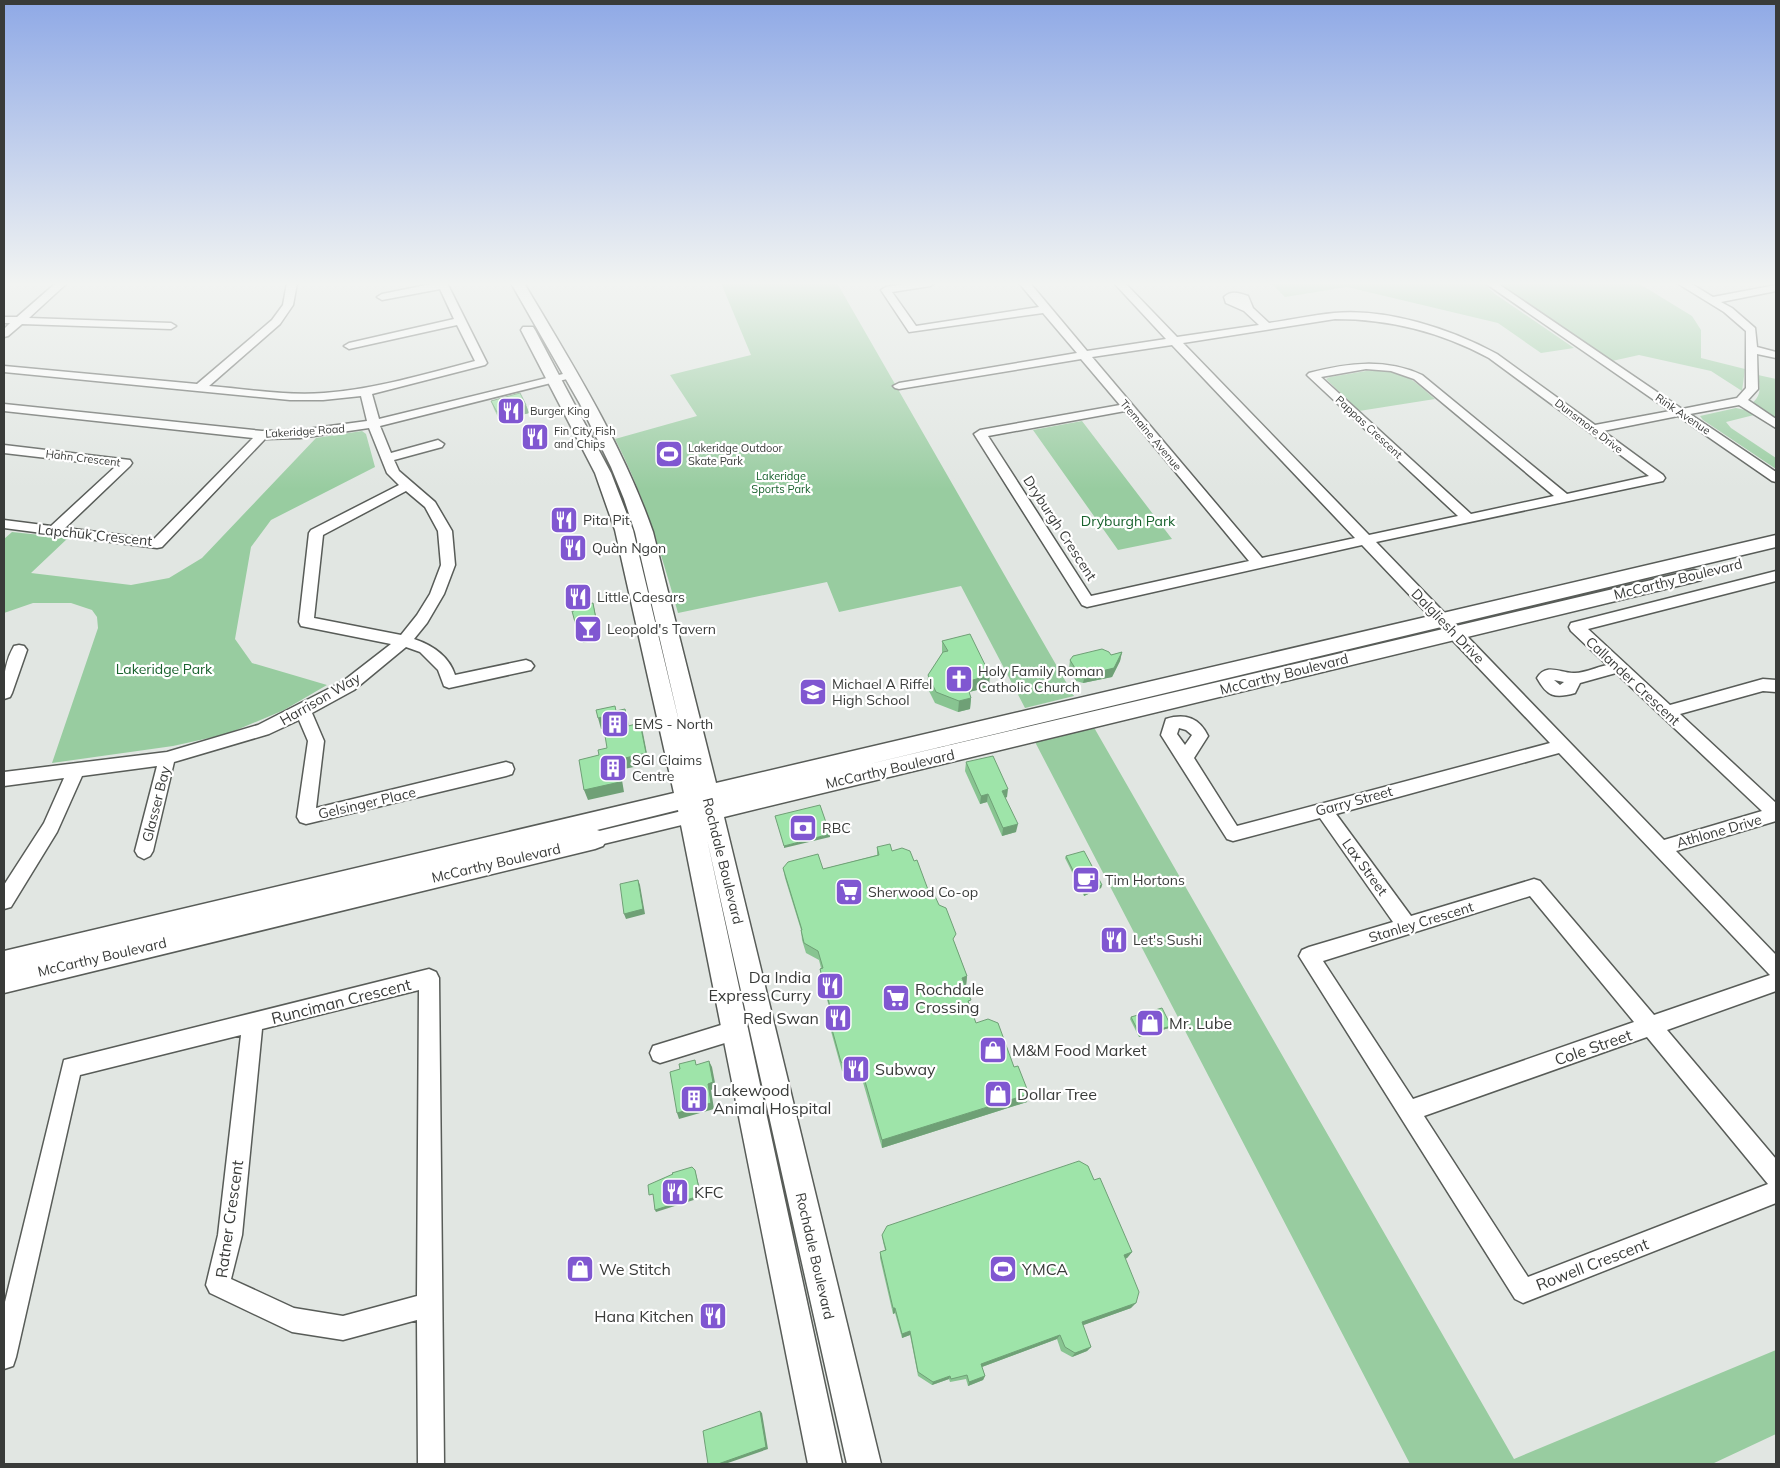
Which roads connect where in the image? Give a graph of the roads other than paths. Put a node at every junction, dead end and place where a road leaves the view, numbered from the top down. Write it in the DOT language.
graph roads {
  1 [pos="242,352"];
  2 [pos="475,352"];
  3 [pos="547,352"];
  4 [pos="551,352"];
  5 [pos="1081,352"];
  6 [pos="1108,352"];
  7 [pos="1184,352"];
  8 [pos="1486,352"];
  9 [pos="1591,352"];
  10 [pos="1751,352"];
  11 [pos="1761,352"];
  12 [pos="1084,355"];
  13 [pos="1776,355"];
  14 [pos="4,369"];
  15 [pos="563,377"];
  16 [pos="899,386"];
  17 [pos="201,387"];
  18 [pos="366,392"];
  19 [pos="1740,401"];
  20 [pos="4,407"];
  21 [pos="1128,407"];
  22 [pos="1680,412"];
  23 [pos="374,424"];
  24 [pos="1776,424"];
  25 [pos="1593,429"];
  26 [pos="262,435"];
  27 [pos="438,444"];
  28 [pos="4,449"];
  29 [pos="386,458"];
  30 [pos="1776,478"];
  31 [pos="407,486"];
  32 [pos="1565,498"];
  33 [pos="1469,519"];
  34 [pos="4,524"];
  35 [pos="55,530"];
  36 [pos="1367,541"];
  37 [pos="1776,541"];
  38 [pos="1776,556"];
  39 [pos="1258,564"];
  40 [pos="1776,576"];
  41 [pos="1448,627"];
  42 [pos="404,641"];
  43 [pos="19,650"];
  44 [pos="526,666"];
  45 [pos="1619,667"];
  46 [pos="1574,679"];
  47 [pos="1776,686"];
  48 [pos="4,693"];
  49 [pos="302,712"];
  50 [pos="1667,712"];
  51 [pos="1563,746"];
  52 [pos="167,758"];
  53 [pos="1185,758"];
  54 [pos="76,769"];
  55 [pos="506,770"];
  56 [pos="4,779"];
  57 [pos="699,805"];
  58 [pos="1323,809"];
  59 [pos="1776,813"];
  60 [pos="595,839"];
  61 [pos="1661,848"];
  62 [pos="144,851"];
  63 [pos="4,901"];
  64 [pos="1407,926"];
  65 [pos="4,963"];
  66 [pos="1776,968"];
  67 [pos="4,981"];
  68 [pos="1776,982"];
  69 [pos="252,1023"];
  70 [pos="1651,1027"];
  71 [pos="734,1031"];
  72 [pos="660,1053"];
  73 [pos="1409,1111"];
  74 [pos="1776,1176"];
  75 [pos="1776,1192"];
  76 [pos="429,1305"];
  77 [pos="4,1357"];
  78 [pos="431,1464"];
  79 [pos="825,1464"];
  80 [pos="864,1464"];
  1 -- 17 [label="street"];
  2 -- 18 [label="street"];
  3 -- 15 [label="main road, Rochdale Boulevard"];
  4 -- 15 [label="main road, Rochdale Boulevard"];
  5 -- 12 [label="street, Tremaine Avenue"];
  6 -- 12 [label="street"];
  7 -- 36 [label="street, Dalgliesh Drive"];
  8 -- 25 [label="street, Dunsmore Drive"];
  9 -- 22 [label="street, Rink Avenue"];
  10 -- 19 [label="street"];
  11 -- 13 [label="street"];
  12 -- 16 [label="street"];
  12 -- 21 [label="street, Tremaine Avenue"];
  14 -- 17 [label="street"];
  15 -- 23 [label="street, Lakeridge Road"];
  15 -- 57 [label="main road, Rochdale Boulevard"];
  17 -- 18 [label="street"];
  18 -- 23 [label="street, Harrison Way"];
  19 -- 22 [label="street"];
  19 -- 24 [label="street"];
  20 -- 26 [label="street, Lakeridge Road"];
  21 -- 39 [label="street, Tremaine Avenue"];
  21 -- 39 [label="street, Dryburgh Crescent"];
  22 -- 25 [label="street"];
  22 -- 30 [label="street, Rink Avenue"];
  23 -- 26 [label="street, Lakeridge Road"];
  23 -- 29 [label="street, Harrison Way"];
  25 -- 32 [label="street, Dunsmore Drive"];
  26 -- 35 [label="street, Lapchuk Crescent"];
  27 -- 29 [label="street"];
  28 -- 35 [label="street, Hahn Crescent"];
  29 -- 31 [label="street, Harrison Way"];
  31 -- 42 [label="street, Harrison Way"];
  31 -- 42 [label="street"];
  32 -- 33 [label="street, Dunsmore Drive"];
  32 -- 33 [label="street, Pappas Crescent"];
  33 -- 36 [label="street, Dunsmore Drive"];
  34 -- 35 [label="street, Lapchuk Crescent"];
  36 -- 39 [label="street, Dryburgh Crescent"];
  36 -- 41 [label="street, Dalgliesh Drive"];
  37 -- 41 [label="main road, McCarthy Boulevard"];
  38 -- 41 [label="main road, McCarthy Boulevard"];
  40 -- 45 [label="street, Callander Crescent"];
  41 -- 51 [label="street, Dalgliesh Drive"];
  41 -- 57 [label="main road, McCarthy Boulevard"];
  42 -- 44 [label="street"];
  42 -- 49 [label="street, Harrison Way"];
  43 -- 48 [label="street"];
  45 -- 46 [label="street"];
  45 -- 50 [label="street, Callander Crescent"];
  47 -- 50 [label="street"];
  49 -- 52 [label="street, Harrison Way"];
  49 -- 55 [label="street, Gelsinger Place"];
  50 -- 59 [label="street, Callander Crescent"];
  51 -- 58 [label="street, Garry Street"];
  51 -- 61 [label="street, Dalgliesh Drive"];
  52 -- 54 [label="street, Harrison Way"];
  52 -- 62 [label="street, Glasser Bay"];
  53 -- 58 [label="street, Garry Street"];
  54 -- 56 [label="street, Harrison Way"];
  54 -- 63 [label="street"];
  57 -- 60 [label="street, McCarthy Boulevard"];
  57 -- 65 [label="main road, McCarthy Boulevard"];
  57 -- 71 [label="main road, Rochdale Boulevard"];
  57 -- 80 [label="main road, Rochdale Boulevard"];
  58 -- 64 [label="street, Lax Street"];
  59 -- 61 [label="street, Athlone Drive"];
  60 -- 67 [label="main road, McCarthy Boulevard"];
  61 -- 66 [label="street, Dalgliesh Drive"];
  64 -- 70 [label="street, Stanley Crescent"];
  64 -- 73 [label="street, Stanley Crescent"];
  68 -- 70 [label="street, Cole Street"];
  69 -- 76 [label="street, Ratner Crescent"];
  69 -- 76 [label="street, Runciman Crescent"];
  69 -- 77 [label="street, Runciman Crescent"];
  70 -- 73 [label="street, Cole Street"];
  70 -- 74 [label="street"];
  71 -- 72 [label="street"];
  71 -- 79 [label="main road, Rochdale Boulevard"];
  73 -- 75 [label="street, Rowell Crescent"];
  76 -- 78 [label="street, Runciman Crescent"];
}
